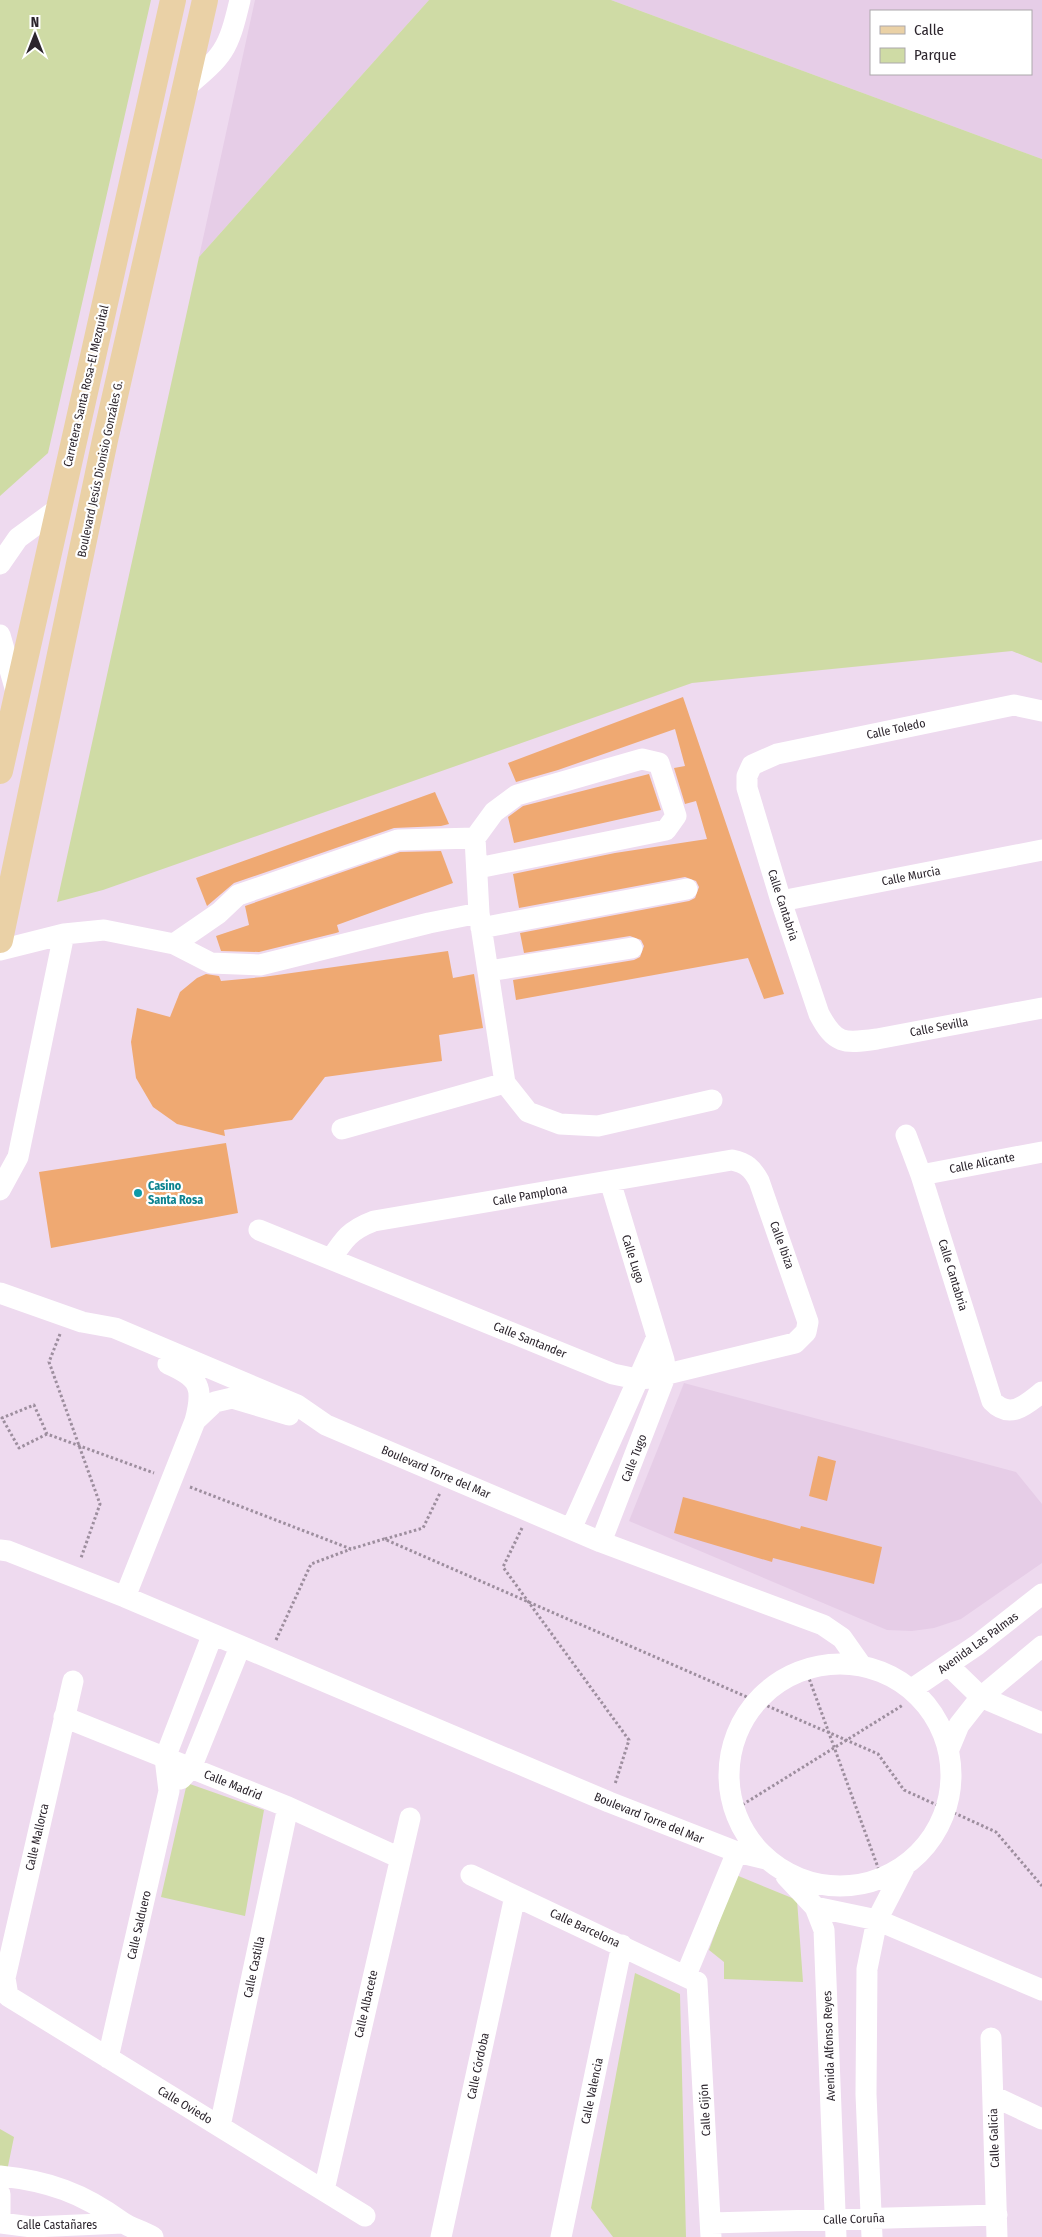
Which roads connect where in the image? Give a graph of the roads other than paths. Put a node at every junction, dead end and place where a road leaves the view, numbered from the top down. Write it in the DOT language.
graph roads {
  1 [pos="173,0"];
  2 [pos="205,0"];
  3 [pos="240,0"];
  4 [pos="185,88"];
  5 [pos="59,508"];
  6 [pos="0,564"];
  7 [pos="0,635"];
  8 [pos="17,695"];
  9 [pos="1042,711"];
  10 [pos="752,765"];
  11 [pos="0,771"];
  12 [pos="474,838"];
  13 [pos="1042,850"];
  14 [pos="478,868"];
  15 [pos="687,889"];
  16 [pos="781,901"];
  17 [pos="480,921"];
  18 [pos="64,934"];
  19 [pos="0,940"];
  20 [pos="174,944"];
  21 [pos="632,948"];
  22 [pos="0,950"];
  23 [pos="489,971"];
  24 [pos="1042,1008"];
  25 [pos="837,1039"];
  26 [pos="505,1083"];
  27 [pos="712,1100"];
  28 [pos="342,1129"];
  29 [pos="906,1135"];
  30 [pos="1042,1152"];
  31 [pos="744,1162"];
  32 [pos="921,1175"];
  33 [pos="610,1181"];
  34 [pos="0,1190"];
  35 [pos="259,1230"];
  36 [pos="331,1259"];
  37 [pos="0,1293"];
  38 [pos="74,1319"];
  39 [pos="806,1332"];
  40 [pos="657,1337"];
  41 [pos="666,1374"];
  42 [pos="637,1379"];
  43 [pos="1042,1392"];
  44 [pos="195,1421"];
  45 [pos="326,1425"];
  46 [pos="608,1447"];
  47 [pos="634,1457"];
  48 [pos="572,1529"];
  49 [pos="601,1542"];
  50 [pos="3,1550"];
  51 [pos="1042,1594"];
  52 [pos="125,1597"];
  53 [pos="212,1636"];
  54 [pos="1042,1646"];
  55 [pos="240,1647"];
  56 [pos="861,1665"];
  57 [pos="948,1665"];
  58 [pos="73,1681"];
  59 [pos="915,1692"];
  60 [pos="981,1697"];
  61 [pos="64,1717"];
  62 [pos="1042,1722"];
  63 [pos="949,1749"];
  64 [pos="165,1758"];
  65 [pos="191,1768"];
  66 [pos="169,1791"];
  67 [pos="288,1807"];
  68 [pos="410,1818"];
  69 [pos="736,1852"];
  70 [pos="400,1858"];
  71 [pos="773,1864"];
  72 [pos="905,1866"];
  73 [pos="471,1875"];
  74 [pos="515,1896"];
  75 [pos="816,1907"];
  76 [pos="876,1920"];
  77 [pos="622,1945"];
  78 [pos="692,1979"];
  79 [pos="1042,1990"];
  80 [pos="6,1993"];
  81 [pos="990,2038"];
  82 [pos="108,2058"];
  83 [pos="993,2096"];
  84 [pos="1042,2119"];
  85 [pos="220,2126"];
  86 [pos="0,2176"];
  87 [pos="324,2190"];
  88 [pos="0,2194"];
  89 [pos="0,2214"];
  90 [pos="996,2215"];
  91 [pos="365,2216"];
  92 [pos="0,2224"];
  93 [pos="116,2225"];
  94 [pos="563,2228"];
  95 [pos="872,2228"];
  96 [pos="836,2229"];
  97 [pos="711,2230"];
  98 [pos="153,2237"];
  99 [pos="441,2237"];
  100 [pos="580,2237"];
  101 [pos="997,2237"];
  1 -- 5 [label="main road, Carretera Santa Rosa-El Mezquital"];
  2 -- 4 [label="main road, Boulevard Jesús Dionisio Gonzáles G."];
  3 -- 4 [label="street"];
  4 -- 19 [label="main road, Boulevard Jesús Dionisio Gonzáles G."];
  5 -- 6 [label="street"];
  5 -- 8 [label="main road, Carretera Santa Rosa-El Mezquital"];
  7 -- 8 [label="street"];
  8 -- 11 [label="main road, Carretera Santa Rosa-El Mezquital"];
  9 -- 10 [label="street, Calle Toledo"];
  10 -- 16 [label="street, Calle Cantabria"];
  12 -- 14 [label="street"];
  12 -- 14 [label="street"];
  12 -- 20 [label="street"];
  13 -- 16 [label="street, Calle Murcia"];
  14 -- 17 [label="street"];
  15 -- 17 [label="street"];
  16 -- 25 [label="street, Calle Cantabria"];
  17 -- 20 [label="street"];
  17 -- 23 [label="street"];
  18 -- 20 [label="street"];
  18 -- 22 [label="street"];
  18 -- 34 [label="street"];
  21 -- 23 [label="street"];
  23 -- 26 [label="street"];
  24 -- 25 [label="street, Calle Sevilla"];
  26 -- 27 [label="street"];
  26 -- 28 [label="street"];
  29 -- 32 [label="street, Calle Cantabria"];
  30 -- 32 [label="street, Calle Alicante"];
  31 -- 33 [label="street, Calle Pamplona"];
  31 -- 39 [label="street, Calle Ibiza"];
  32 -- 43 [label="street, Calle Cantabria"];
  33 -- 36 [label="street, Calle Pamplona"];
  33 -- 40 [label="street, Calle Lugo"];
  35 -- 36 [label="street, Calle Santander"];
  36 -- 42 [label="street, Calle Santander"];
  37 -- 38 [label="street, Boulevard Torre del Mar"];
  38 -- 44 [label="street"];
  38 -- 45 [label="street, Boulevard Torre del Mar"];
  39 -- 41 [label="street, Calle Santander"];
  40 -- 41 [label="street, Calle Lugo"];
  40 -- 42 [label="street"];
  41 -- 42 [label="street, Calle Santander"];
  41 -- 47 [label="street, Calle Tugo"];
  42 -- 46 [label="street"];
  44 -- 45 [label="street"];
  44 -- 52 [label="street"];
  45 -- 48 [label="street, Boulevard Torre del Mar"];
  46 -- 47 [label="street"];
  46 -- 48 [label="street"];
  47 -- 49 [label="street, Calle Tugo"];
  48 -- 49 [label="street, Boulevard Torre del Mar"];
  49 -- 56 [label="street, Boulevard Torre del Mar"];
  50 -- 52 [label="street, Boulevard Torre del Mar"];
  51 -- 57 [label="street, Avenida Las Palmas"];
  52 -- 53 [label="street, Boulevard Torre del Mar"];
  53 -- 55 [label="street, Boulevard Torre del Mar"];
  53 -- 64 [label="street, Calle Salduero"];
  54 -- 60 [label="street"];
  55 -- 65 [label="street"];
  55 -- 69 [label="street, Boulevard Torre del Mar"];
  56 -- 59 [label="street, Avenida Alfonso Reyes"];
  56 -- 71 [label="street, Avenida Alfonso Reyes"];
  57 -- 59 [label="street, Avenida Las Palmas"];
  57 -- 60 [label="street"];
  58 -- 61 [label="street, Calle Mallorca"];
  59 -- 63 [label="street, Avenida Alfonso Reyes"];
  60 -- 62 [label="street"];
  60 -- 63 [label="street"];
  61 -- 64 [label="street, Calle Madrid"];
  61 -- 80 [label="street, Calle Mallorca"];
  63 -- 72 [label="street"];
  64 -- 65 [label="street, Calle Madrid"];
  64 -- 66 [label="street, Calle Salduero"];
  65 -- 66 [label="street"];
  65 -- 67 [label="street, Calle Madrid"];
  66 -- 82 [label="street, Calle Salduero"];
  67 -- 70 [label="street, Calle Madrid"];
  67 -- 85 [label="street, Calle Castilla"];
  68 -- 70 [label="street, Calle Albacete"];
  69 -- 71 [label="street, Boulevard Torre del Mar"];
  69 -- 78 [label="street"];
  70 -- 87 [label="street, Calle Albacete"];
  71 -- 72 [label="street"];
  71 -- 75 [label="street, Avenida Alfonso Reyes"];
  72 -- 76 [label="street"];
  73 -- 74 [label="street, Calle Barcelona"];
  74 -- 77 [label="street, Calle Barcelona"];
  74 -- 99 [label="street, Calle Córdoba"];
  75 -- 76 [label="street"];
  75 -- 96 [label="street, Avenida Alfonso Reyes"];
  76 -- 79 [label="street"];
  76 -- 95 [label="street"];
  77 -- 78 [label="street, Calle Barcelona"];
  77 -- 94 [label="street, Calle Valencia"];
  78 -- 97 [label="street, Calle Gijón"];
  80 -- 82 [label="street, Calle Oviedo"];
  81 -- 83 [label="street, Calle Galicia"];
  82 -- 85 [label="street, Calle Oviedo"];
  83 -- 84 [label="street"];
  83 -- 90 [label="street, Calle Galicia"];
  85 -- 87 [label="street, Calle Oviedo"];
  86 -- 93 [label="street, Calle Castañares"];
  87 -- 91 [label="street, Calle Oviedo"];
  88 -- 89 [label="street"];
  90 -- 95 [label="street, Calle Coruña"];
  90 -- 101 [label="street, Calle Galicia"];
  92 -- 93 [label="street, Calle Castañares"];
  93 -- 98 [label="street"];
  94 -- 100 [label="street"];
  95 -- 96 [label="street, Calle Coruña"];
  96 -- 97 [label="street, Calle Coruña"];
}
